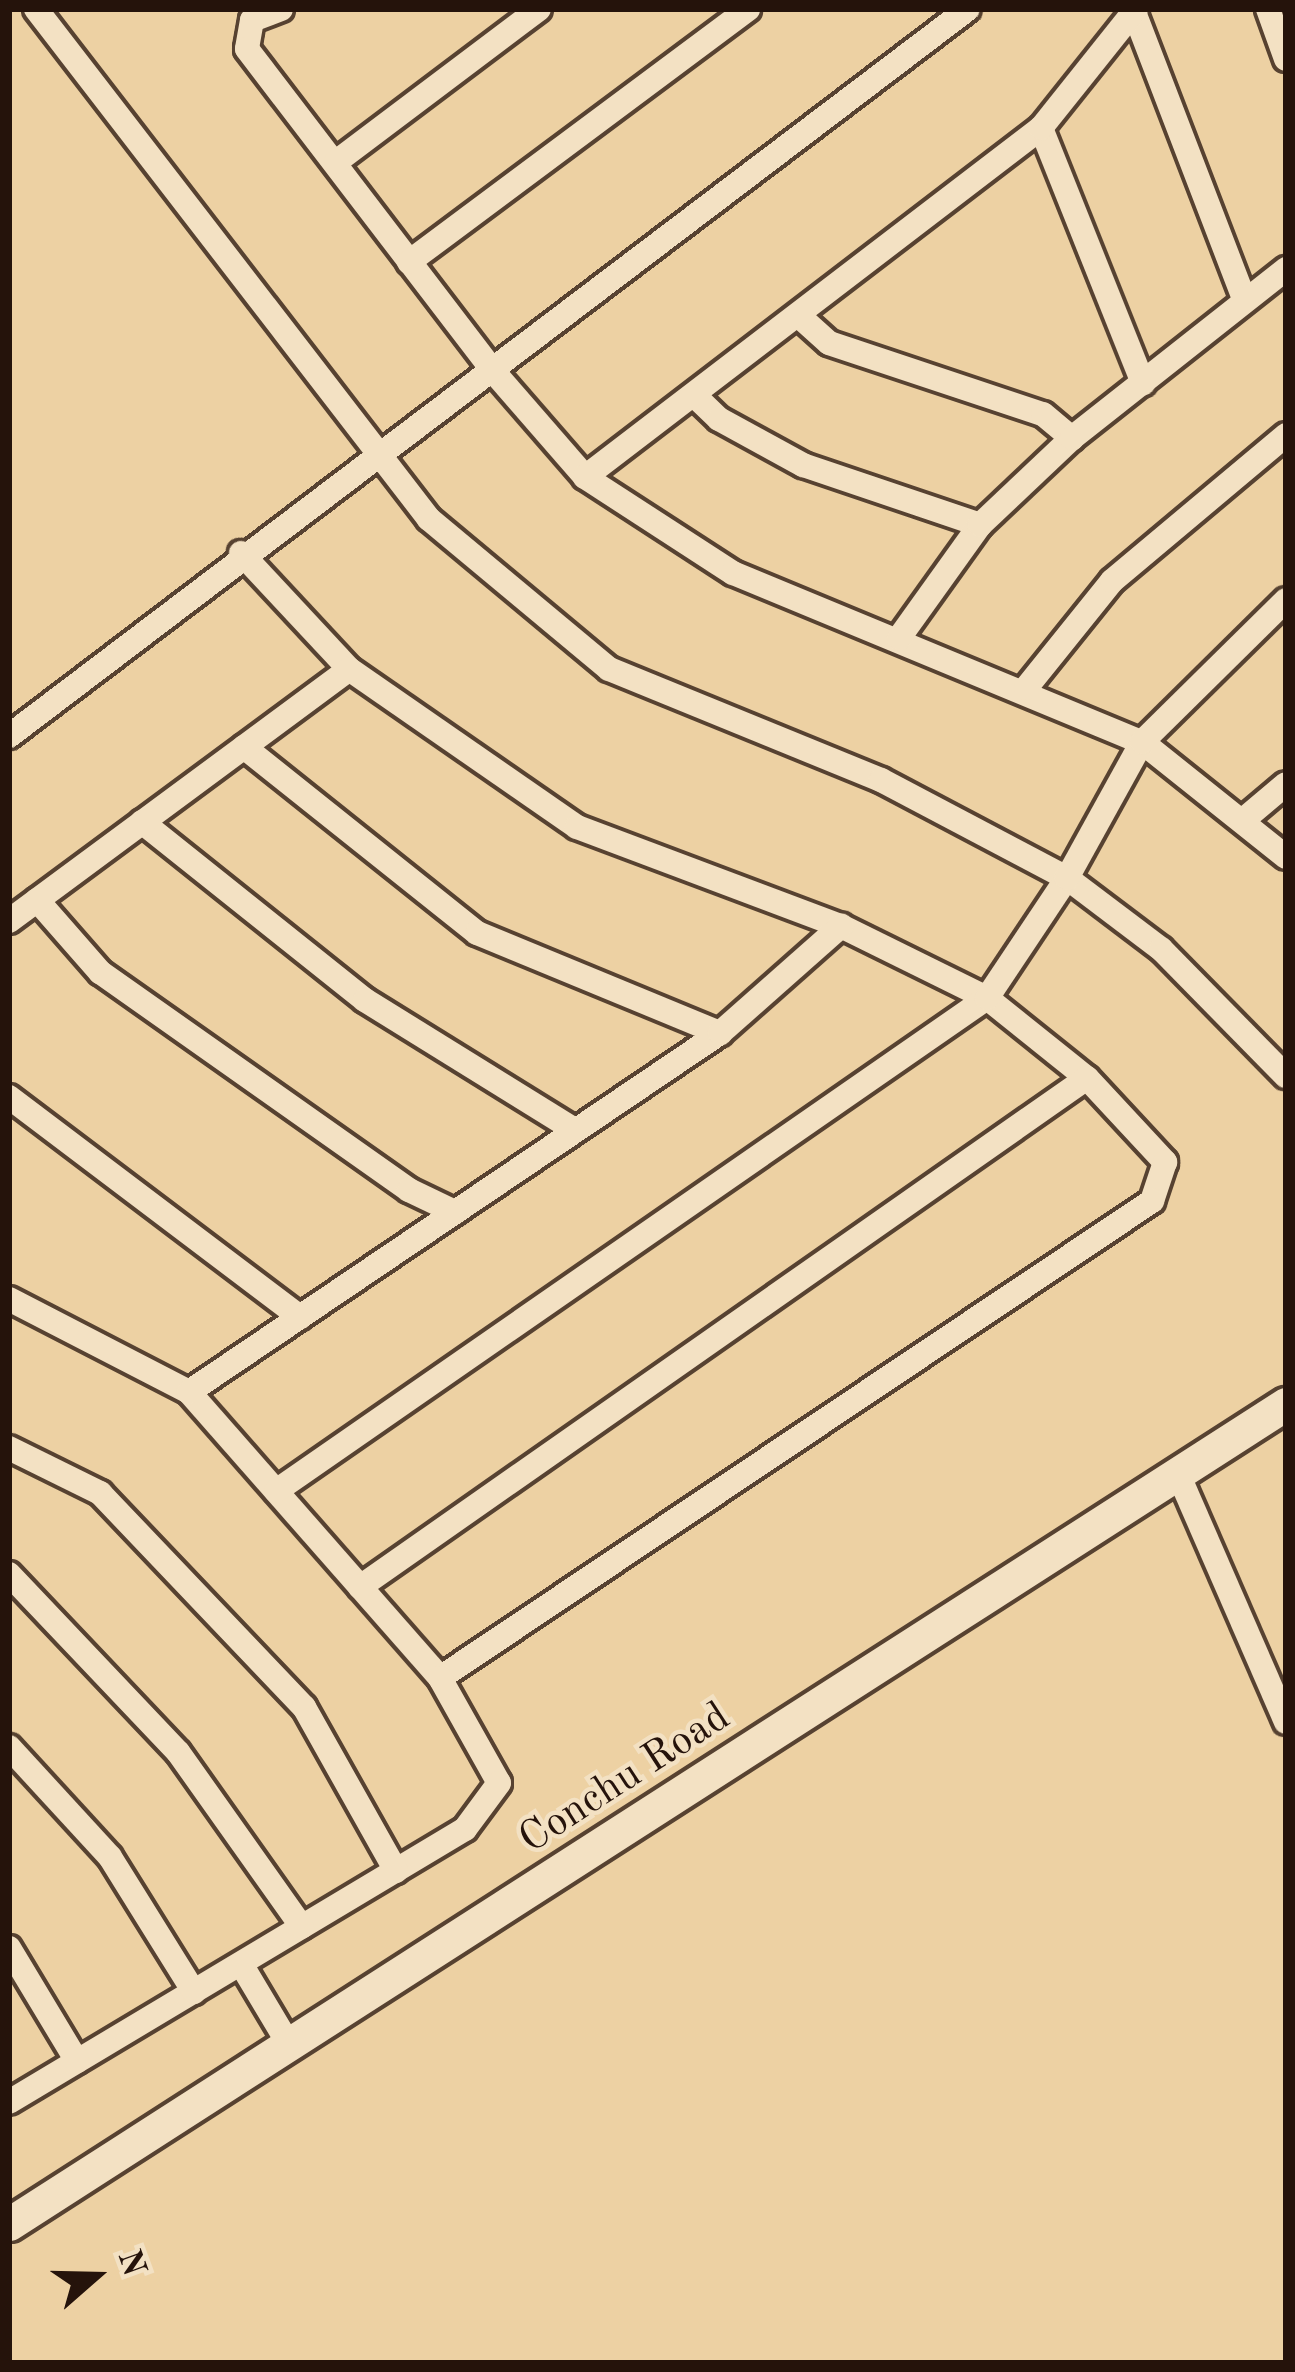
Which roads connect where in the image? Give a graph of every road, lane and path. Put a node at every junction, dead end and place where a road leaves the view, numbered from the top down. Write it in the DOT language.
graph roads {
  1 [pos="36,9"];
  2 [pos="280,9"];
  3 [pos="538,9"];
  4 [pos="748,9"];
  5 [pos="968,9"];
  6 [pos="1268,9"];
  7 [pos="1135,10"];
  8 [pos="1286,59"];
  9 [pos="1041,128"];
  10 [pos="336,162"];
  11 [pos="409,262"];
  12 [pos="1286,268"];
  13 [pos="1244,298"];
  14 [pos="799,316"];
  15 [pos="494,371"];
  16 [pos="1143,382"];
  17 [pos="695,395"];
  18 [pos="1286,435"];
  19 [pos="1072,438"];
  20 [pos="373,454"];
  21 [pos="585,477"];
  22 [pos="980,525"];
  23 [pos="242,553"];
  24 [pos="1286,600"];
  25 [pos="899,638"];
  26 [pos="349,669"];
  27 [pos="1026,688"];
  28 [pos="9,736"];
  29 [pos="1142,742"];
  30 [pos="244,747"];
  31 [pos="1286,784"];
  32 [pos="1242,821"];
  33 [pos="142,822"];
  34 [pos="1286,857"];
  35 [pos="1067,878"];
  36 [pos="37,900"];
  37 [pos="9,921"];
  38 [pos="841,926"];
  39 [pos="987,998"];
  40 [pos="720,1033"];
  41 [pos="1286,1076"];
  42 [pos="1087,1078"];
  43 [pos="9,1097"];
  44 [pos="575,1130"];
  45 [pos="455,1212"];
  46 [pos="9,1298"];
  47 [pos="300,1317"];
  48 [pos="189,1392"];
  49 [pos="1286,1404"];
  50 [pos="9,1448"];
  51 [pos="1178,1476"];
  52 [pos="276,1491"];
  53 [pos="9,1574"];
  54 [pos="360,1587"];
  55 [pos="440,1678"];
  56 [pos="1286,1722"];
  57 [pos="9,1747"];
  58 [pos="396,1870"];
  59 [pos="302,1927"];
  60 [pos="9,1948"];
  61 [pos="241,1964"];
  62 [pos="17,1975"];
  63 [pos="194,1992"];
  64 [pos="291,2048"];
  65 [pos="77,2061"];
  66 [pos="9,2102"];
  67 [pos="9,2224"];
  1 -- 20 [label="street"];
  2 -- 10 [label="street"];
  3 -- 10 [label="street"];
  4 -- 11 [label="street"];
  5 -- 15 [label="street"];
  6 -- 8 [label="street"];
  7 -- 9 [label="street"];
  7 -- 13 [label="street"];
  9 -- 14 [label="street"];
  9 -- 16 [label="street"];
  10 -- 11 [label="street"];
  11 -- 15 [label="street"];
  12 -- 13 [label="street"];
  13 -- 16 [label="street"];
  14 -- 17 [label="street"];
  14 -- 19 [label="street"];
  15 -- 20 [label="street"];
  15 -- 21 [label="street"];
  16 -- 19 [label="street"];
  17 -- 21 [label="street"];
  17 -- 22 [label="street"];
  18 -- 27 [label="street"];
  19 -- 22 [label="street"];
  20 -- 23 [label="street"];
  20 -- 35 [label="street"];
  21 -- 25 [label="street"];
  22 -- 25 [label="street"];
  23 -- 26 [label="street"];
  23 -- 28 [label="street"];
  24 -- 29 [label="street"];
  25 -- 27 [label="street"];
  26 -- 30 [label="street"];
  26 -- 38 [label="street"];
  27 -- 29 [label="street"];
  29 -- 32 [label="street"];
  29 -- 35 [label="street"];
  30 -- 33 [label="street"];
  30 -- 40 [label="street"];
  31 -- 32 [label="street"];
  32 -- 34 [label="street"];
  33 -- 36 [label="street"];
  33 -- 44 [label="street"];
  35 -- 39 [label="street"];
  35 -- 41 [label="street"];
  36 -- 37 [label="street"];
  36 -- 45 [label="street"];
  38 -- 39 [label="street"];
  38 -- 40 [label="street"];
  39 -- 42 [label="street"];
  39 -- 52 [label="street"];
  40 -- 44 [label="street"];
  42 -- 54 [label="street"];
  42 -- 55 [label="street"];
  43 -- 47 [label="street"];
  44 -- 45 [label="street"];
  45 -- 47 [label="street"];
  46 -- 48 [label="street"];
  47 -- 48 [label="street"];
  48 -- 52 [label="street"];
  49 -- 51 [label="main road, Conchu Road"];
  50 -- 58 [label="street"];
  51 -- 56 [label="street"];
  51 -- 64 [label="main road, Conchu Road"];
  52 -- 54 [label="street"];
  53 -- 59 [label="street"];
  54 -- 55 [label="street"];
  55 -- 58 [label="street"];
  57 -- 63 [label="street"];
  58 -- 59 [label="street"];
  59 -- 61 [label="street"];
  60 -- 62 [label="street"];
  61 -- 63 [label="street"];
  61 -- 64 [label="street"];
  62 -- 65 [label="street"];
  63 -- 65 [label="street"];
  64 -- 67 [label="main road, Conchu Road"];
  65 -- 66 [label="street"];
}
